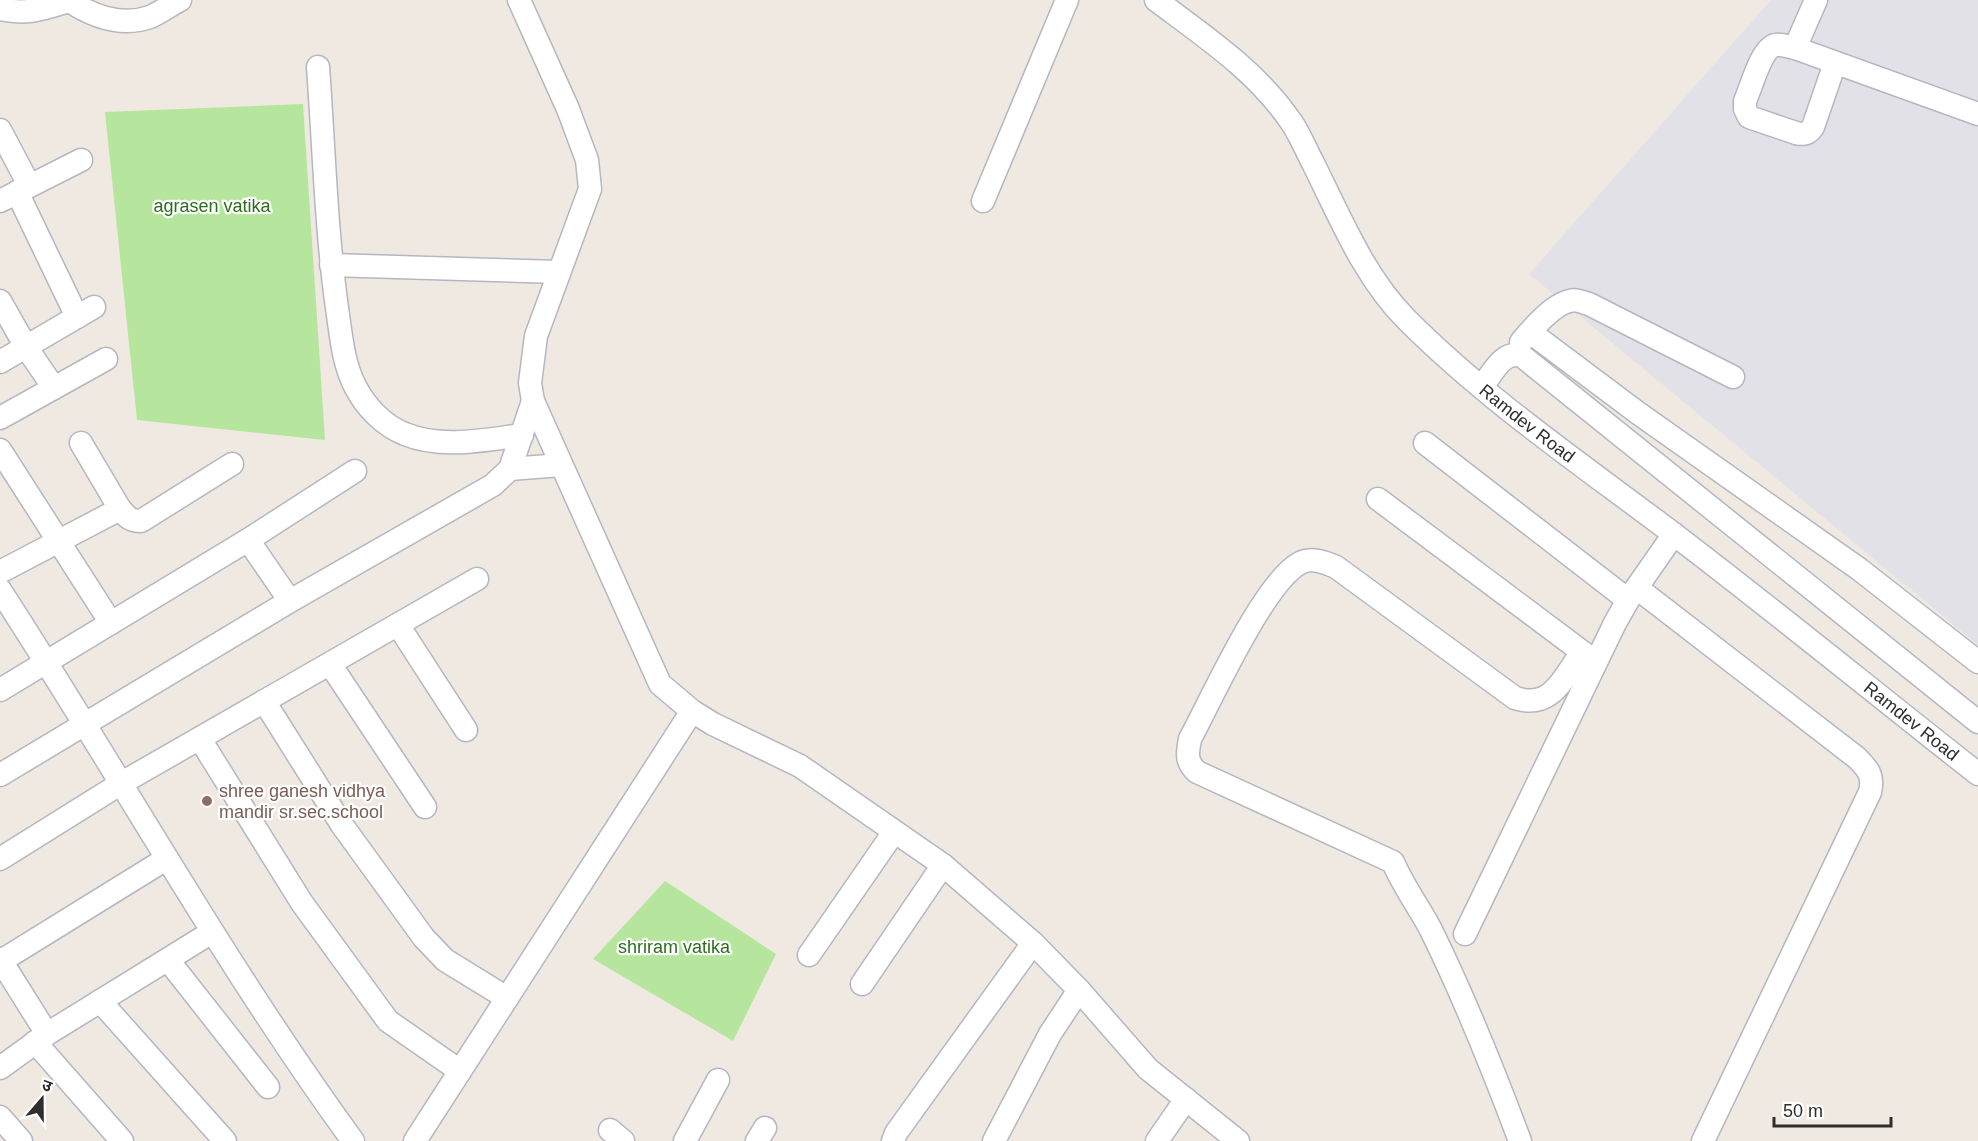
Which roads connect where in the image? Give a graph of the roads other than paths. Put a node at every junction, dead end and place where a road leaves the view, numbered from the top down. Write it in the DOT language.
graph roads {
  1 [pos="68,0"];
  2 [pos="180,0"];
  3 [pos="519,0"];
  4 [pos="1067,0"];
  5 [pos="1156,0"];
  6 [pos="1816,0"];
  7 [pos="0,9"];
  8 [pos="1795,48"];
  9 [pos="1835,63"];
  10 [pos="318,68"];
  11 [pos="1978,114"];
  12 [pos="0,130"];
  13 [pos="81,160"];
  14 [pos="16,192"];
  15 [pos="983,201"];
  16 [pos="331,265"];
  17 [pos="560,272"];
  18 [pos="0,301"];
  19 [pos="1530,332"];
  20 [pos="26,346"];
  21 [pos="106,359"];
  22 [pos="0,362"];
  23 [pos="1499,367"];
  24 [pos="1733,377"];
  25 [pos="54,388"];
  26 [pos="532,401"];
  27 [pos="0,418"];
  28 [pos="522,435"];
  29 [pos="81,443"];
  30 [pos="1425,443"];
  31 [pos="0,450"];
  32 [pos="232,464"];
  33 [pos="561,465"];
  34 [pos="510,469"];
  35 [pos="355,471"];
  36 [pos="1378,499"];
  37 [pos="120,509"];
  38 [pos="1674,534"];
  39 [pos="248,540"];
  40 [pos="58,542"];
  41 [pos="0,572"];
  42 [pos="477,579"];
  43 [pos="0,590"];
  44 [pos="1632,594"];
  45 [pos="290,601"];
  46 [pos="111,623"];
  47 [pos="398,625"];
  48 [pos="1589,658"];
  49 [pos="47,662"];
  50 [pos="1978,662"];
  51 [pos="330,664"];
  52 [pos="0,690"];
  53 [pos="264,701"];
  54 [pos="692,711"];
  55 [pos="1978,722"];
  56 [pos="84,724"];
  57 [pos="466,730"];
  58 [pos="200,739"];
  59 [pos="1978,774"];
  60 [pos="0,775"];
  61 [pos="120,784"];
  62 [pos="425,807"];
  63 [pos="894,832"];
  64 [pos="166,859"];
  65 [pos="0,860"];
  66 [pos="943,865"];
  67 [pos="212,933"];
  68 [pos="1465,934"];
  69 [pos="1033,943"];
  70 [pos="809,955"];
  71 [pos="1,960"];
  72 [pos="168,960"];
  73 [pos="862,984"];
  74 [pos="1079,990"];
  75 [pos="507,998"];
  76 [pos="100,1001"];
  77 [pos="41,1038"];
  78 [pos="0,1068"];
  79 [pos="460,1071"];
  80 [pos="718,1080"];
  81 [pos="268,1087"];
  82 [pos="1186,1099"];
  83 [pos="0,1117"];
  84 [pos="21,1141"];
  85 [pos="122,1141"];
  86 [pos="225,1141"];
  87 [pos="353,1141"];
  88 [pos="415,1141"];
  89 [pos="685,1141"];
  90 [pos="893,1141"];
  91 [pos="994,1141"];
  92 [pos="1157,1141"];
  93 [pos="1238,1141"];
  94 [pos="1521,1141"];
  95 [pos="1703,1141"];
  1 -- 2 [label="street"];
  1 -- 7 [label="street"];
  3 -- 17 [label="street"];
  4 -- 15 [label="street"];
  5 -- 23 [label="street, Ramdev Road"];
  6 -- 8 [label="street"];
  8 -- 9 [label="street"];
  8 -- 9 [label="street"];
  9 -- 11 [label="street"];
  10 -- 16 [label="street"];
  12 -- 14 [label="street"];
  13 -- 14 [label="street"];
  14 -- 20 [label="street"];
  16 -- 17 [label="street"];
  16 -- 28 [label="street"];
  17 -- 26 [label="street"];
  18 -- 20 [label="street"];
  19 -- 23 [label="street"];
  19 -- 24 [label="street"];
  19 -- 50 [label="street"];
  20 -- 22 [label="street"];
  20 -- 25 [label="street"];
  21 -- 25 [label="street"];
  23 -- 38 [label="street, Ramdev Road"];
  23 -- 55 [label="street"];
  25 -- 27 [label="street"];
  26 -- 28 [label="street"];
  26 -- 33 [label="street"];
  28 -- 34 [label="street"];
  29 -- 37 [label="street"];
  30 -- 44 [label="street"];
  31 -- 40 [label="street"];
  32 -- 37 [label="street"];
  33 -- 34 [label="street"];
  33 -- 54 [label="street"];
  34 -- 45 [label="street"];
  35 -- 39 [label="street"];
  36 -- 48 [label="street"];
  37 -- 40 [label="street"];
  38 -- 44 [label="street"];
  38 -- 59 [label="street, Ramdev Road"];
  39 -- 45 [label="street"];
  39 -- 46 [label="street"];
  40 -- 41 [label="street"];
  40 -- 46 [label="street"];
  42 -- 47 [label="street"];
  43 -- 49 [label="street"];
  44 -- 48 [label="street"];
  44 -- 95 [label="street"];
  45 -- 56 [label="street"];
  46 -- 49 [label="street"];
  47 -- 51 [label="street"];
  47 -- 57 [label="street"];
  48 -- 68 [label="street"];
  48 -- 94 [label="street"];
  49 -- 52 [label="street"];
  49 -- 56 [label="street"];
  51 -- 53 [label="street"];
  51 -- 62 [label="street"];
  53 -- 58 [label="street"];
  53 -- 75 [label="street"];
  54 -- 63 [label="street"];
  54 -- 75 [label="street"];
  56 -- 60 [label="street"];
  56 -- 61 [label="street"];
  58 -- 61 [label="street"];
  58 -- 79 [label="street"];
  61 -- 64 [label="street"];
  61 -- 65 [label="street"];
  63 -- 66 [label="street"];
  63 -- 70 [label="street"];
  64 -- 67 [label="street"];
  64 -- 71 [label="street"];
  66 -- 69 [label="street"];
  66 -- 73 [label="street"];
  67 -- 72 [label="street"];
  67 -- 87 [label="street"];
  69 -- 74 [label="street"];
  69 -- 90 [label="street"];
  71 -- 77 [label="street"];
  72 -- 76 [label="street"];
  72 -- 81 [label="street"];
  74 -- 82 [label="street"];
  74 -- 91 [label="street"];
  75 -- 79 [label="street"];
  76 -- 77 [label="street"];
  76 -- 86 [label="street"];
  77 -- 78 [label="street"];
  77 -- 85 [label="street"];
  79 -- 88 [label="street"];
  80 -- 89 [label="street"];
  82 -- 92 [label="street"];
  82 -- 93 [label="street"];
  83 -- 84 [label="street"];
}
